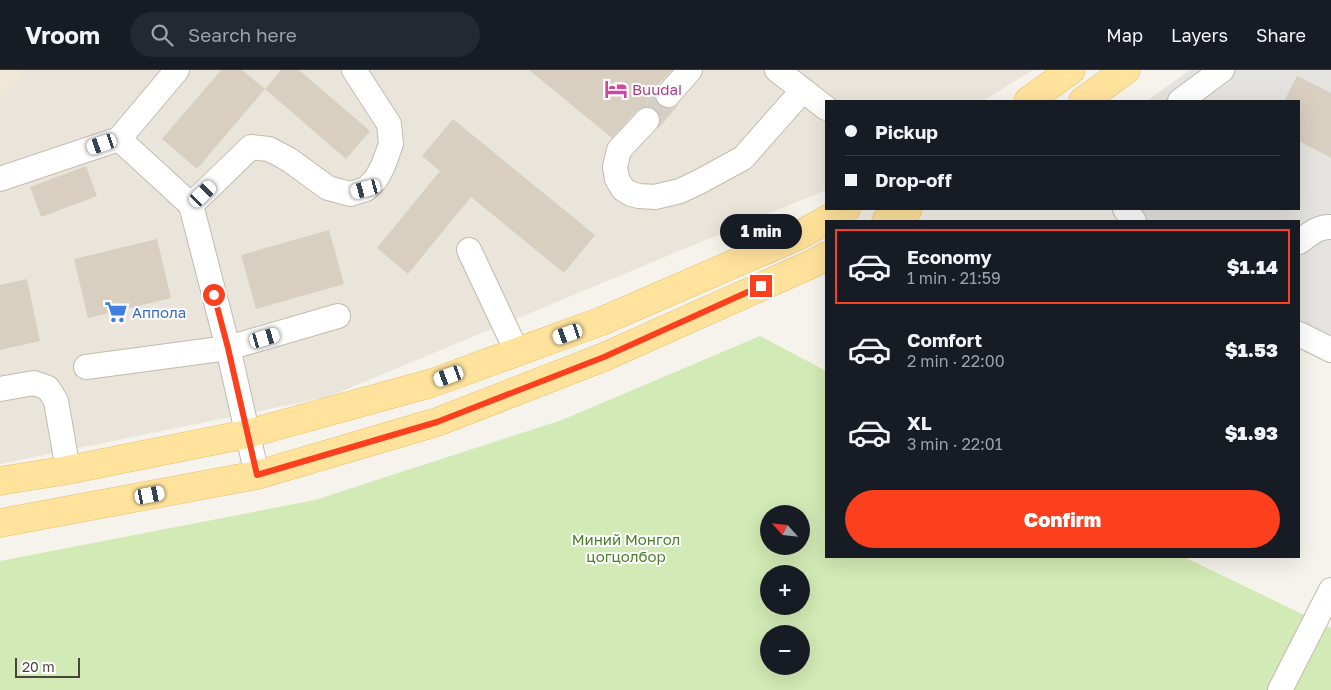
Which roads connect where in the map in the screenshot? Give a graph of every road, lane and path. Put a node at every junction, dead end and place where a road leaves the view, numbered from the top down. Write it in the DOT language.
graph roads {
  1 [pos="177,70"];
  2 [pos="354,70"];
  3 [pos="690,70"];
  4 [pos="776,70"];
  5 [pos="1071,70"];
  6 [pos="1126,70"];
  7 [pos="1222,70"];
  8 [pos="803,90"];
  9 [pos="668,95"];
  10 [pos="1029,100"];
  11 [pos="1084,100"];
  12 [pos="1181,100"];
  13 [pos="825,107"];
  14 [pos="647,120"];
  15 [pos="120,139"];
  16 [pos="0,179"];
  17 [pos="190,205"];
  18 [pos="844,210"];
  19 [pos="906,210"];
  20 [pos="825,220"];
  21 [pos="826,220"];
  22 [pos="888,220"];
  23 [pos="1331,227"];
  24 [pos="1300,241"];
  25 [pos="470,250"];
  26 [pos="825,257"];
  27 [pos="338,316"];
  28 [pos="1300,334"];
  29 [pos="228,348"];
  30 [pos="1331,350"];
  31 [pos="517,352"];
  32 [pos="86,367"];
  33 [pos="0,390"];
  34 [pos="247,434"];
  35 [pos="68,470"];
  36 [pos="257,475"];
  37 [pos="0,481"];
  38 [pos="0,523"];
  39 [pos="1331,590"];
  40 [pos="1280,690"];
  1 -- 15 [label="lane"];
  2 -- 17 [label="lane"];
  3 -- 9 [label="lane"];
  4 -- 8 [label="lane"];
  5 -- 10 [label="main road"];
  6 -- 11 [label="main road"];
  7 -- 12 [label="lane"];
  8 -- 13 [label="lane"];
  8 -- 14 [label="lane"];
  15 -- 16 [label="lane"];
  15 -- 17 [label="lane"];
  17 -- 29 [label="lane"];
  18 -- 21 [label="main road"];
  19 -- 22 [label="main road"];
  20 -- 31 [label="main road"];
  23 -- 24 [label="lane"];
  25 -- 31 [label="lane"];
  26 -- 36 [label="main road"];
  27 -- 29 [label="lane"];
  28 -- 30 [label="lane"];
  29 -- 32 [label="lane"];
  29 -- 34 [label="lane"];
  31 -- 34 [label="main road"];
  33 -- 35 [label="lane"];
  34 -- 35 [label="main road"];
  34 -- 36 [label="lane"];
  35 -- 37 [label="main road"];
  36 -- 38 [label="main road"];
  39 -- 40 [label="lane"];
}
